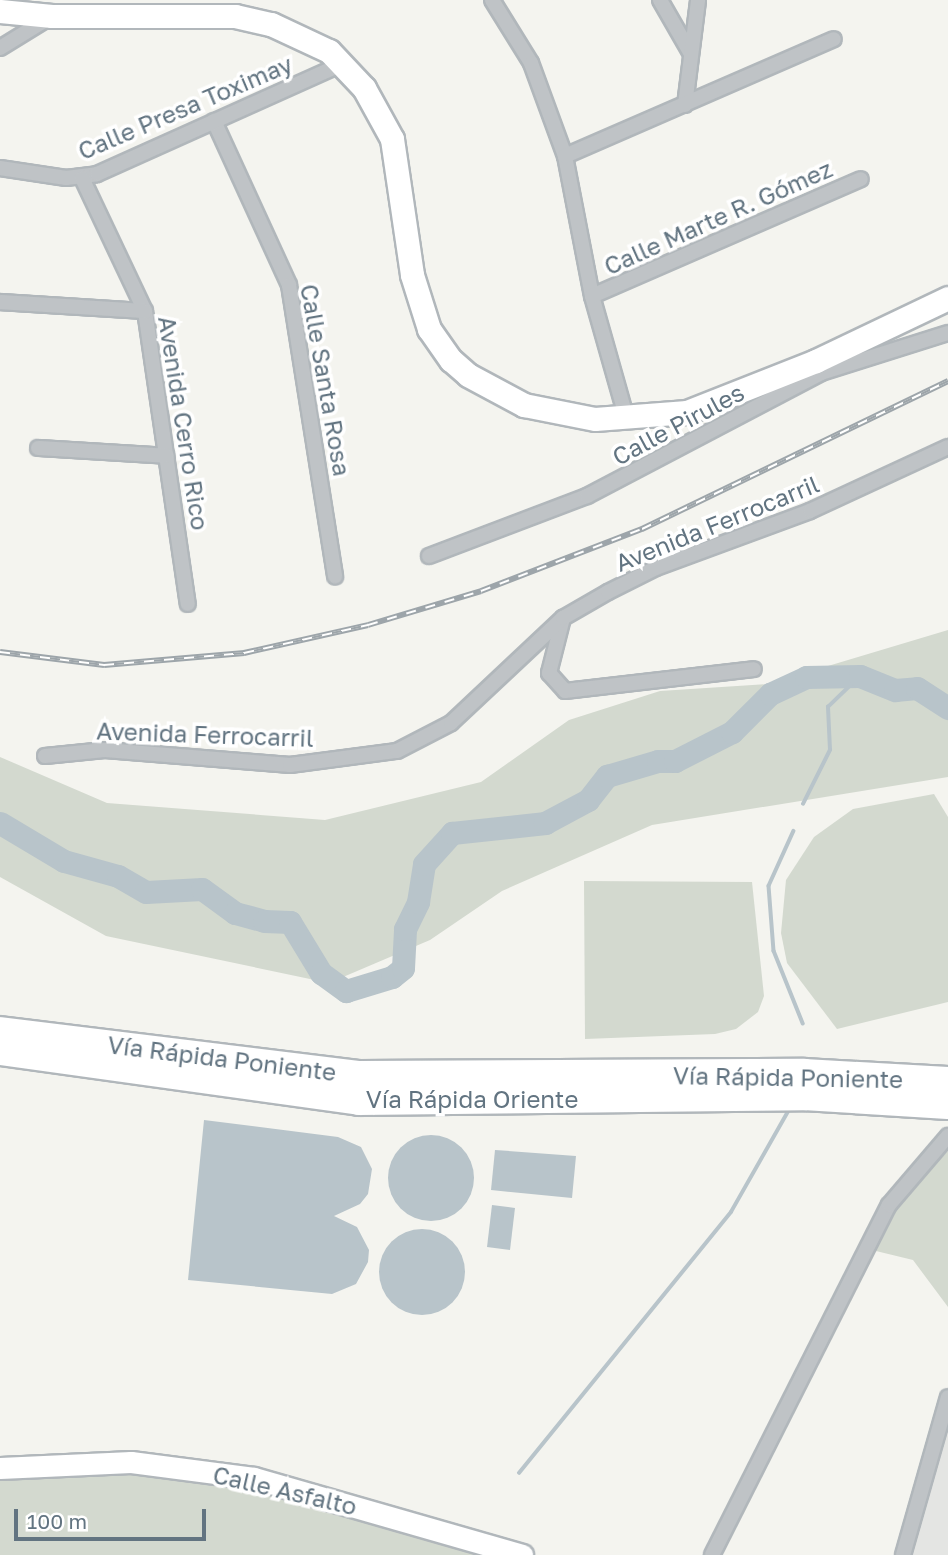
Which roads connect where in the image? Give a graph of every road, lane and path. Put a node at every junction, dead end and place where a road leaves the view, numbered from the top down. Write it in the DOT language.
graph roads {
  1 [pos="492,0"];
  2 [pos="660,0"];
  3 [pos="698,0"];
  4 [pos="232,8"];
  5 [pos="0,11"];
  6 [pos="52,16"];
  7 [pos="835,38"];
  8 [pos="0,48"];
  9 [pos="691,54"];
  10 [pos="344,63"];
  11 [pos="685,105"];
  12 [pos="214,121"];
  13 [pos="565,156"];
  14 [pos="0,168"];
  15 [pos="82,178"];
  16 [pos="861,179"];
  17 [pos="592,296"];
  18 [pos="948,298"];
  19 [pos="0,302"];
  20 [pos="145,311"];
  21 [pos="948,333"];
  22 [pos="818,367"];
  23 [pos="627,420"];
  24 [pos="948,447"];
  25 [pos="38,448"];
  26 [pos="167,456"];
  27 [pos="429,555"];
  28 [pos="335,576"];
  29 [pos="188,604"];
  30 [pos="563,618"];
  31 [pos="754,669"];
  32 [pos="45,756"];
  33 [pos="0,1031"];
  34 [pos="0,1051"];
  35 [pos="948,1082"];
  36 [pos="948,1105"];
  37 [pos="948,1136"];
  38 [pos="948,1397"];
  39 [pos="0,1468"];
  40 [pos="522,1555"];
  41 [pos="712,1555"];
  42 [pos="903,1555"];
  1 -- 13 [label="street"];
  2 -- 9 [label="street"];
  3 -- 9 [label="street"];
  4 -- 6 [label="main road"];
  4 -- 10 [label="main road"];
  5 -- 6 [label="main road"];
  6 -- 8 [label="street"];
  7 -- 11 [label="street"];
  9 -- 11 [label="street"];
  10 -- 12 [label="street, Calle Presa Toximay"];
  10 -- 23 [label="main road"];
  11 -- 13 [label="street"];
  12 -- 15 [label="street, Calle Presa Toximay"];
  12 -- 28 [label="street, Calle Santa Rosa"];
  13 -- 17 [label="street"];
  14 -- 15 [label="street, Calle Presa Toximay"];
  15 -- 20 [label="street, Avenida Cerro Rico"];
  16 -- 17 [label="street, Calle Marte R. Gómez"];
  17 -- 23 [label="street"];
  18 -- 22 [label="main road"];
  19 -- 20 [label="street"];
  20 -- 26 [label="street, Avenida Cerro Rico"];
  21 -- 22 [label="street, Calle Pirules"];
  22 -- 23 [label="main road"];
  22 -- 27 [label="street, Calle Pirules"];
  24 -- 30 [label="street, Avenida Ferrocarril"];
  25 -- 26 [label="street"];
  26 -- 29 [label="street, Avenida Cerro Rico"];
  30 -- 31 [label="street"];
  30 -- 32 [label="street, Avenida Ferrocarril"];
  33 -- 35 [label="highway, Vía Rápida Poniente"];
  34 -- 36 [label="highway, Vía Rápida Oriente"];
  37 -- 41 [label="street"];
  38 -- 42 [label="street"];
  39 -- 40 [label="street, Calle Asfalto"];
}
